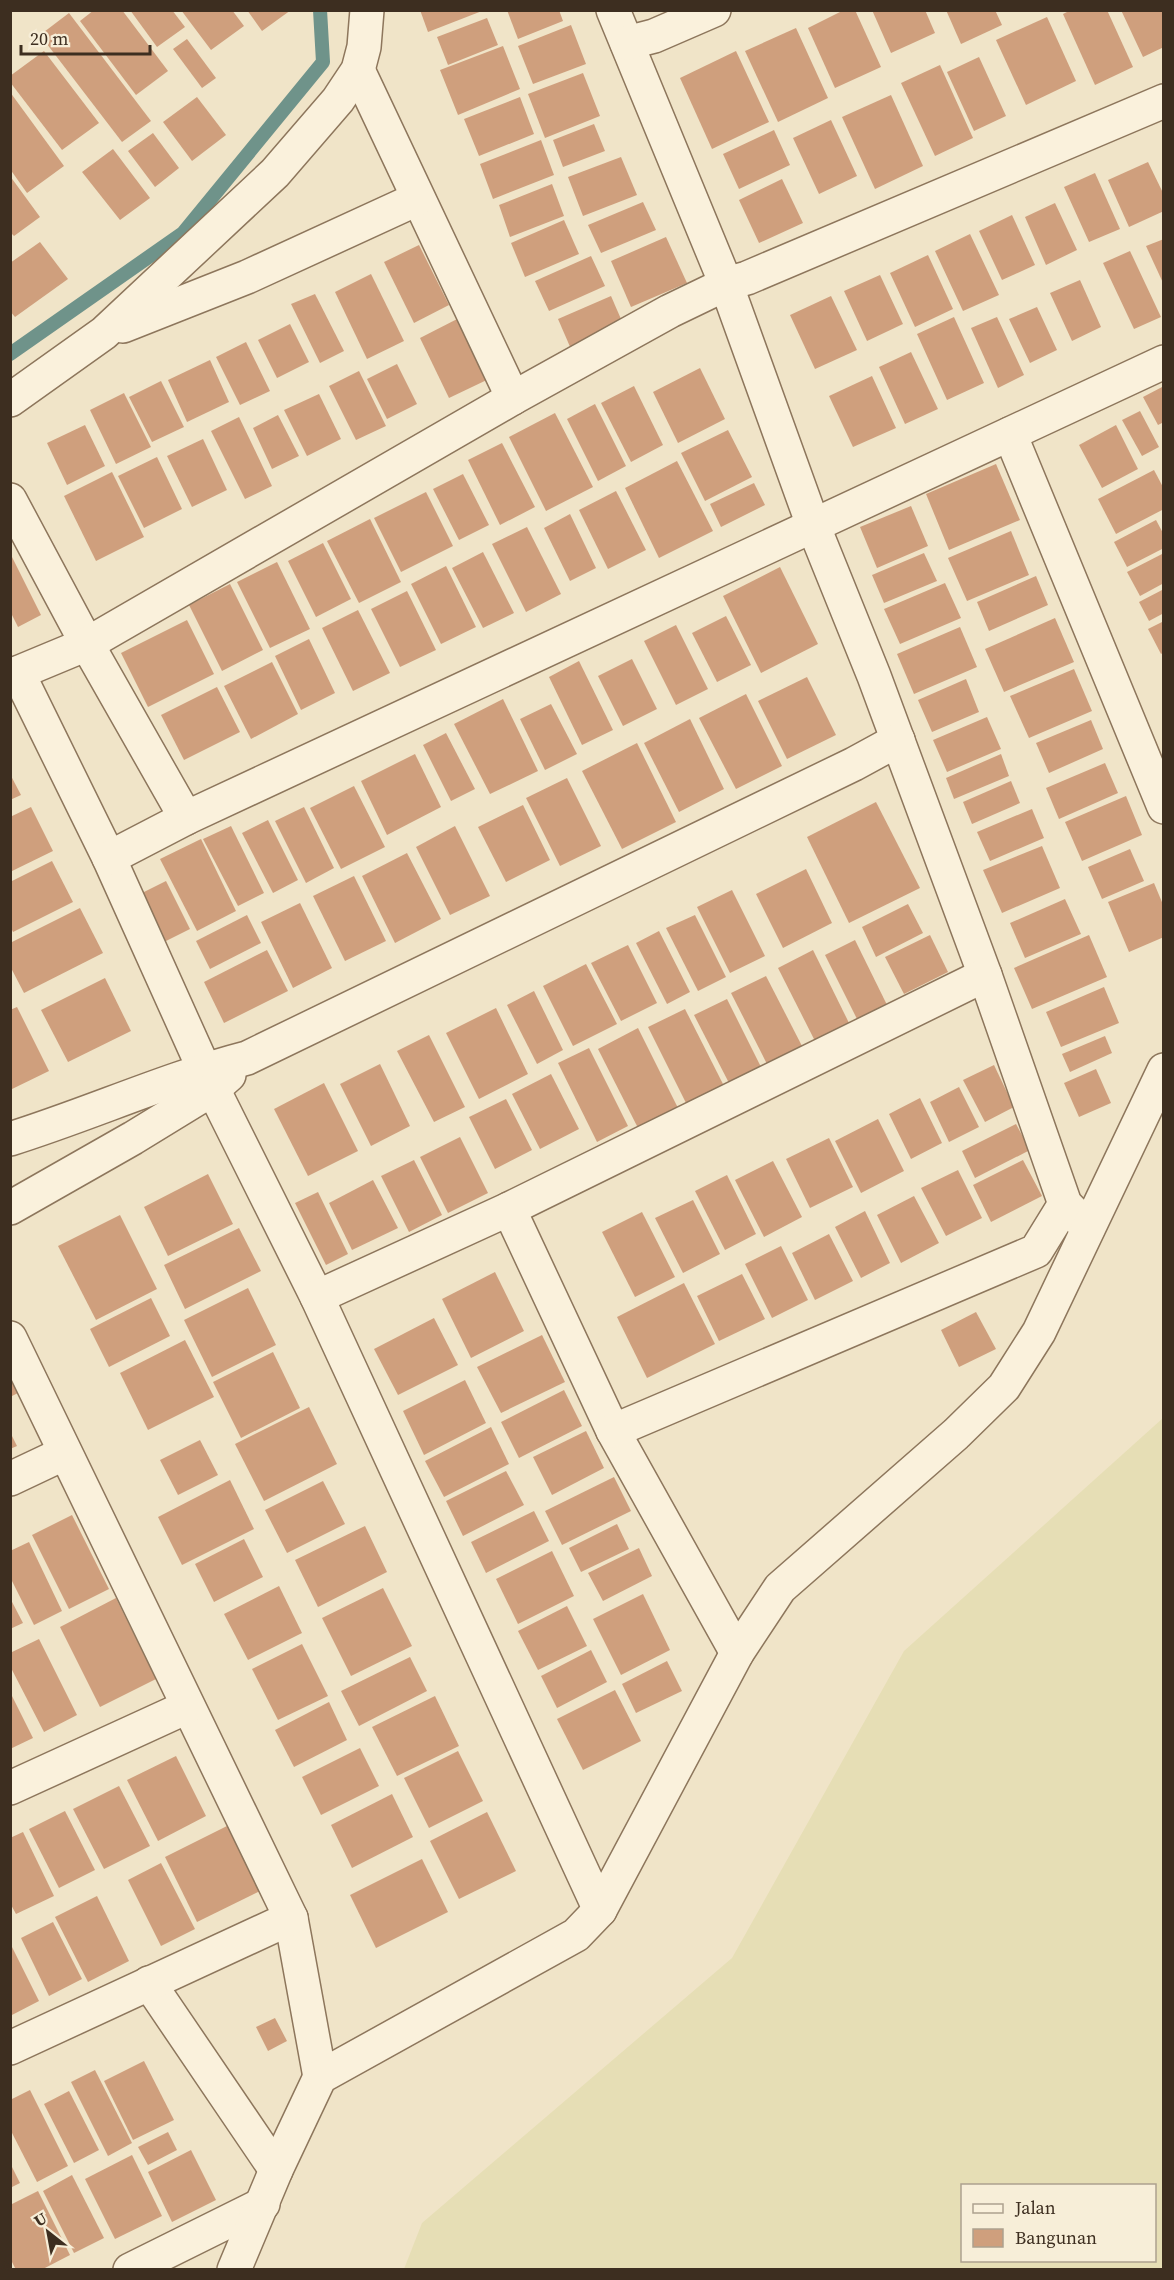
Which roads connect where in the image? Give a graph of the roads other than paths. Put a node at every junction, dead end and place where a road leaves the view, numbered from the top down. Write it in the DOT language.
graph roads {
  1 [pos="367,10"];
  2 [pos="613,10"];
  3 [pos="714,10"];
  4 [pos="627,43"];
  5 [pos="357,70"];
  6 [pos="1164,100"];
  7 [pos="417,199"];
  8 [pos="726,284"];
  9 [pos="104,333"];
  10 [pos="1164,362"];
  11 [pos="513,398"];
  12 [pos="10,400"];
  13 [pos="1010,434"];
  14 [pos="10,500"];
  15 [pos="813,525"];
  16 [pos="87,644"];
  17 [pos="14,674"];
  18 [pos="897,740"];
  19 [pos="1164,807"];
  20 [pos="186,818"];
  21 [pos="109,858"];
  22 [pos="985,975"];
  23 [pos="1164,1071"];
  24 [pos="209,1079"];
  25 [pos="80,1117"];
  26 [pos="10,1139"];
  27 [pos="100,1158"];
  28 [pos="1065,1204"];
  29 [pos="10,1208"];
  30 [pos="509,1209"];
  31 [pos="1088,1228"];
  32 [pos="317,1297"];
  33 [pos="10,1338"];
  34 [pos="613,1431"];
  35 [pos="65,1453"];
  36 [pos="10,1479"];
  37 [pos="737,1653"];
  38 [pos="187,1707"];
  39 [pos="10,1788"];
  40 [pos="600,1910"];
  41 [pos="291,1918"];
  42 [pos="149,1983"];
  43 [pos="10,2048"];
  44 [pos="320,2077"];
  45 [pos="276,2170"];
  46 [pos="263,2204"];
  47 [pos="130,2270"];
  48 [pos="234,2270"];
  1 -- 5 [label="street"];
  2 -- 4 [label="street"];
  3 -- 4 [label="street"];
  4 -- 8 [label="street"];
  5 -- 7 [label="street"];
  5 -- 9 [label="street"];
  6 -- 8 [label="street"];
  7 -- 9 [label="street"];
  7 -- 11 [label="street"];
  8 -- 11 [label="street"];
  8 -- 15 [label="street"];
  9 -- 12 [label="street"];
  10 -- 13 [label="street"];
  11 -- 16 [label="street"];
  13 -- 15 [label="street"];
  13 -- 19 [label="street"];
  14 -- 16 [label="street"];
  15 -- 18 [label="street"];
  15 -- 20 [label="street"];
  16 -- 17 [label="street"];
  16 -- 20 [label="street"];
  17 -- 21 [label="street"];
  18 -- 22 [label="street"];
  18 -- 24 [label="street"];
  20 -- 21 [label="street"];
  21 -- 24 [label="street"];
  22 -- 28 [label="street"];
  22 -- 30 [label="street"];
  23 -- 31 [label="street"];
  24 -- 25 [label="street"];
  24 -- 27 [label="street"];
  24 -- 32 [label="street"];
  25 -- 26 [label="street"];
  25 -- 27 [label="street"];
  27 -- 29 [label="street"];
  28 -- 31 [label="street"];
  28 -- 34 [label="street"];
  30 -- 32 [label="street"];
  30 -- 34 [label="street"];
  31 -- 37 [label="street"];
  32 -- 40 [label="street"];
  33 -- 35 [label="street"];
  34 -- 37 [label="street"];
  35 -- 36 [label="street"];
  35 -- 38 [label="street"];
  37 -- 40 [label="street"];
  38 -- 39 [label="street"];
  38 -- 41 [label="street"];
  40 -- 44 [label="street"];
  41 -- 42 [label="street"];
  41 -- 44 [label="street"];
  42 -- 43 [label="street"];
  42 -- 45 [label="street"];
  44 -- 45 [label="street"];
  45 -- 46 [label="street"];
  46 -- 47 [label="street"];
  46 -- 48 [label="street"];
}
